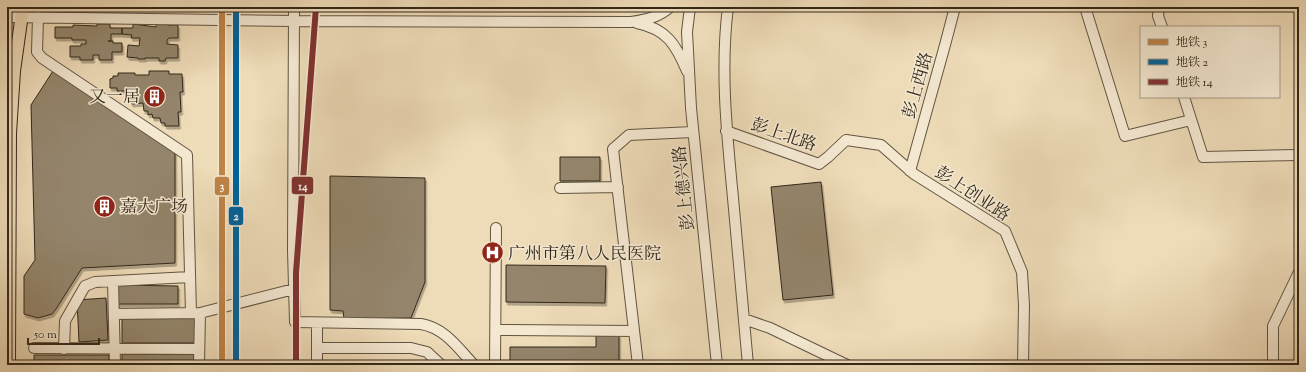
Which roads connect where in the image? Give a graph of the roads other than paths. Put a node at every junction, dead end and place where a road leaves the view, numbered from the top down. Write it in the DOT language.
graph roads {
  1 [pos="294,7"];
  2 [pos="670,7"];
  3 [pos="690,7"];
  4 [pos="728,7"];
  5 [pos="955,7"];
  6 [pos="1085,7"];
  7 [pos="1159,7"];
  8 [pos="22,12"];
  9 [pos="7,17"];
  10 [pos="38,17"];
  11 [pos="294,21"];
  12 [pos="631,22"];
  13 [pos="1162,26"];
  14 [pos="690,80"];
  15 [pos="1184,98"];
  16 [pos="1191,120"];
  17 [pos="726,131"];
  18 [pos="694,132"];
  19 [pos="1299,155"];
  20 [pos="910,170"];
  21 [pos="618,187"];
  22 [pos="560,188"];
  23 [pos="496,228"];
  24 [pos="1299,272"];
  25 [pos="190,276"];
  26 [pos="113,281"];
  27 [pos="294,289"];
  28 [pos="195,313"];
  29 [pos="114,314"];
  30 [pos="744,319"];
  31 [pos="317,323"];
  32 [pos="496,330"];
  33 [pos="634,331"];
  34 [pos="34,348"];
  35 [pos="115,348"];
  36 [pos="317,348"];
  37 [pos="64,349"];
  38 [pos="199,349"];
  39 [pos="9,365"];
  40 [pos="116,365"];
  41 [pos="199,365"];
  42 [pos="317,365"];
  43 [pos="441,365"];
  44 [pos="474,365"];
  45 [pos="496,365"];
  46 [pos="638,365"];
  47 [pos="717,365"];
  48 [pos="748,365"];
  49 [pos="847,365"];
  50 [pos="1023,365"];
  51 [pos="1274,365"];
  1 -- 11 [label="street"];
  2 -- 12 [label="street"];
  3 -- 14 [label="street, 彭上德兴路"];
  4 -- 17 [label="street"];
  5 -- 20 [label="street, 彭上西路"];
  6 -- 16 [label="street"];
  7 -- 13 [label="street"];
  8 -- 9 [label="street"];
  8 -- 10 [label="street"];
  8 -- 39 [label="main road"];
  10 -- 11 [label="street"];
  10 -- 25 [label="street"];
  11 -- 12 [label="street"];
  11 -- 27 [label="street"];
  12 -- 14 [label="street"];
  14 -- 18 [label="street, 彭上德兴路"];
  15 -- 16 [label="street"];
  16 -- 19 [label="street"];
  17 -- 20 [label="street, 彭上北路"];
  17 -- 30 [label="street"];
  18 -- 21 [label="street"];
  18 -- 47 [label="street, 彭上德兴路"];
  20 -- 50 [label="street, 彭上创业路"];
  21 -- 22 [label="street"];
  21 -- 33 [label="street"];
  23 -- 32 [label="street"];
  24 -- 51 [label="street"];
  25 -- 26 [label="street"];
  25 -- 28 [label="street"];
  26 -- 29 [label="street"];
  26 -- 37 [label="street"];
  27 -- 28 [label="street"];
  27 -- 31 [label="street"];
  28 -- 29 [label="street"];
  28 -- 38 [label="street"];
  29 -- 35 [label="street"];
  30 -- 48 [label="street"];
  30 -- 49 [label="street"];
  31 -- 36 [label="street"];
  31 -- 44 [label="street"];
  32 -- 33 [label="street"];
  32 -- 45 [label="street"];
  33 -- 46 [label="street"];
  34 -- 37 [label="street"];
  35 -- 37 [label="street"];
  35 -- 38 [label="street"];
  35 -- 40 [label="street"];
  36 -- 42 [label="street"];
  36 -- 43 [label="street"];
  38 -- 41 [label="street"];
}
